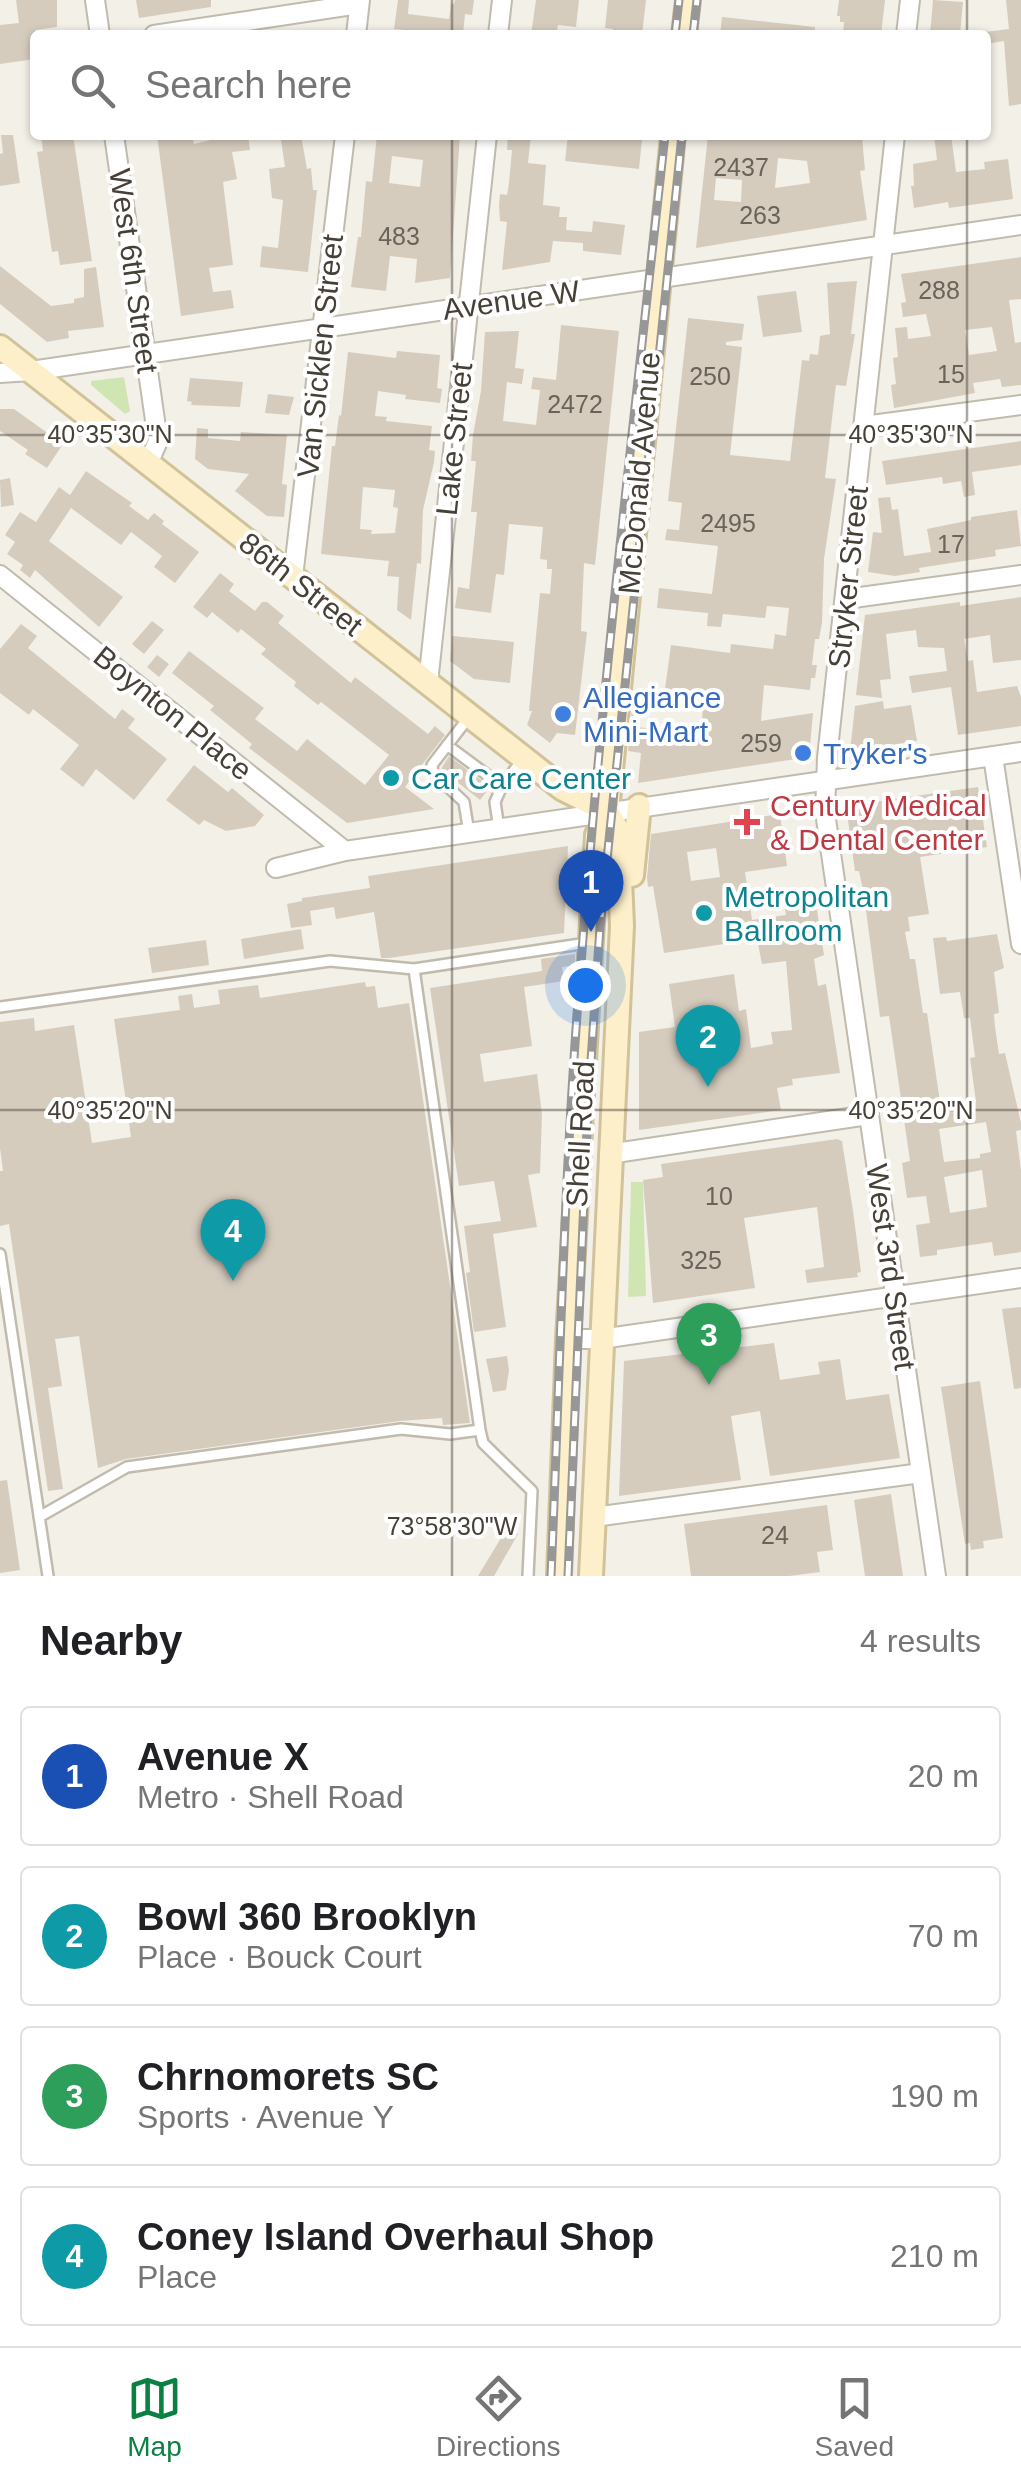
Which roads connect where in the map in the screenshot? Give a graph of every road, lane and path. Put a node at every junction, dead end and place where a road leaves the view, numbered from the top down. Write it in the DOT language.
graph roads {
  1 [pos="95,0"];
  2 [pos="502,0"];
  3 [pos="688,0"];
  4 [pos="910,0"];
  5 [pos="359,2"];
  6 [pos="285,8"];
  7 [pos="99,30"];
  8 [pos="178,30"];
  9 [pos="356,30"];
  10 [pos="499,30"];
  11 [pos="685,30"];
  12 [pos="907,30"];
  13 [pos="115,140"];
  14 [pos="343,140"];
  15 [pos="486,140"];
  16 [pos="672,140"];
  17 [pos="894,140"];
  18 [pos="1021,225"];
  19 [pos="883,246"];
  20 [pos="658,278"];
  21 [pos="468,306"];
  22 [pos="323,328"];
  23 [pos="0,347"];
  24 [pos="146,354"];
  25 [pos="31,371"];
  26 [pos="0,373"];
  27 [pos="1021,405"];
  28 [pos="864,426"];
  29 [pos="148,464"];
  30 [pos="0,575"];
  31 [pos="1021,575"];
  32 [pos="293,577"];
  33 [pos="846,600"];
  34 [pos="428,683"];
  35 [pos="470,716"];
  36 [pos="447,745"];
  37 [pos="1021,752"];
  38 [pos="993,756"];
  39 [pos="524,758"];
  40 [pos="826,780"];
  41 [pos="502,786"];
  42 [pos="639,806"];
  43 [pos="607,811"];
  44 [pos="499,829"];
  45 [pos="469,833"];
  46 [pos="346,851"];
  47 [pos="276,868"];
  48 [pos="622,926"];
  49 [pos="590,942"];
  50 [pos="1021,944"];
  51 [pos="414,969"];
  52 [pos="0,1007"];
  53 [pos="868,1114"];
  54 [pos="609,1154"];
  55 [pos="0,1254"];
  56 [pos="1021,1278"];
  57 [pos="895,1296"];
  58 [pos="568,1339"];
  59 [pos="601,1339"];
  60 [pos="480,1430"];
  61 [pos="920,1472"];
  62 [pos="594,1516"];
  63 [pos="39,1517"];
  64 [pos="48,1576"];
  65 [pos="528,1576"];
  66 [pos="559,1576"];
  67 [pos="591,1576"];
  68 [pos="936,1576"];
  1 -- 7 [label="street"];
  2 -- 10 [label="street"];
  3 -- 11 [label="main road"];
  4 -- 12 [label="street"];
  5 -- 6 [label="street"];
  5 -- 9 [label="street"];
  6 -- 8 [label="street"];
  13 -- 24 [label="street, West 6th Street"];
  14 -- 22 [label="street, Van Sicklen Street"];
  15 -- 21 [label="street, Lake Street"];
  16 -- 20 [label="main road, McDonald Avenue"];
  17 -- 19 [label="street, Stryker Street"];
  18 -- 19 [label="street, Avenue W"];
  19 -- 20 [label="street, Avenue W"];
  19 -- 28 [label="street, Stryker Street"];
  20 -- 21 [label="street, Avenue W"];
  20 -- 43 [label="main road, McDonald Avenue"];
  21 -- 22 [label="street, Avenue W"];
  21 -- 34 [label="street, Lake Street"];
  22 -- 24 [label="street, Avenue W"];
  22 -- 32 [label="street, Van Sicklen Street"];
  23 -- 25 [label="main road, 86th Street"];
  24 -- 25 [label="street, Avenue W"];
  24 -- 29 [label="street, West 6th Street"];
  25 -- 26 [label="street, Avenue W"];
  25 -- 29 [label="main road, 86th Street"];
  27 -- 28 [label="street"];
  28 -- 33 [label="street, Stryker Street"];
  29 -- 32 [label="main road, 86th Street"];
  30 -- 46 [label="street, Boynton Place"];
  31 -- 33 [label="street"];
  32 -- 34 [label="main road, 86th Street"];
  33 -- 40 [label="street, Stryker Street"];
  34 -- 35 [label="main road, 86th Street"];
  35 -- 36 [label="lane"];
  35 -- 39 [label="main road, 86th Street"];
  36 -- 41 [label="lane"];
  36 -- 45 [label="lane"];
  37 -- 38 [label="street"];
  38 -- 40 [label="street"];
  38 -- 50 [label="street"];
  39 -- 41 [label="lane"];
  39 -- 43 [label="main road, 86th Street"];
  40 -- 42 [label="street"];
  40 -- 53 [label="street, West 3rd Street"];
  41 -- 44 [label="lane"];
  42 -- 43 [label="street"];
  42 -- 48 [label="main road, Shell Road"];
  43 -- 44 [label="street"];
  43 -- 48 [label="main road, Shell Road"];
  43 -- 49 [label="main road, Shell Road"];
  44 -- 45 [label="street"];
  45 -- 46 [label="street"];
  46 -- 47 [label="street"];
  48 -- 54 [label="main road, Shell Road"];
  49 -- 51 [label="lane"];
  49 -- 58 [label="main road, Shell Road"];
  51 -- 52 [label="lane"];
  51 -- 60 [label="lane"];
  53 -- 54 [label="street"];
  53 -- 57 [label="street, West 3rd Street"];
  54 -- 59 [label="main road, Shell Road"];
  55 -- 63 [label="lane"];
  56 -- 57 [label="street"];
  57 -- 59 [label="street"];
  57 -- 61 [label="street, West 3rd Street"];
  58 -- 59 [label="street"];
  58 -- 66 [label="main road, Shell Road"];
  59 -- 62 [label="main road, Shell Road"];
  60 -- 63 [label="lane"];
  60 -- 65 [label="lane"];
  61 -- 62 [label="street"];
  61 -- 68 [label="street, West 3rd Street"];
  62 -- 67 [label="main road, Shell Road"];
  63 -- 64 [label="lane"];
}
